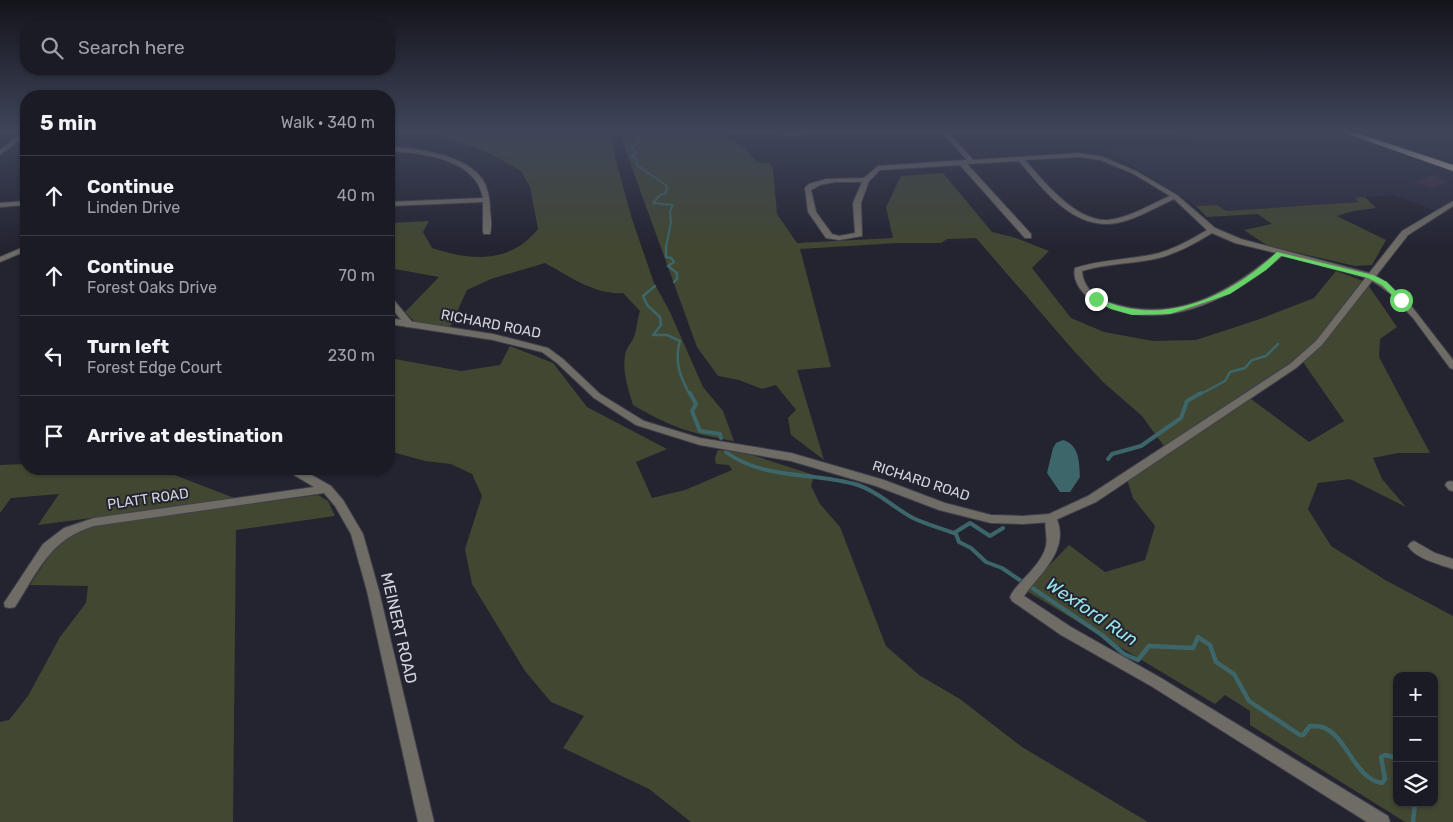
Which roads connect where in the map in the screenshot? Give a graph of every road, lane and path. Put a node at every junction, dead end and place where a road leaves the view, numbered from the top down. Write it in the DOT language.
graph roads {
  1 [pos="465,170"];
  2 [pos="876,170"];
  3 [pos="968,170"];
  4 [pos="1032,170"];
  5 [pos="1129,170"];
  6 [pos="866,180"];
  7 [pos="1175,196"];
  8 [pos="486,200"];
  9 [pos="1453,203"];
  10 [pos="20,204"];
  11 [pos="395,204"];
  12 [pos="0,205"];
  13 [pos="1212,230"];
  14 [pos="487,232"];
  15 [pos="1028,236"];
  16 [pos="20,251"];
  17 [pos="1280,254"];
  18 [pos="0,260"];
  19 [pos="1370,276"];
  20 [pos="395,307"];
  21 [pos="395,322"];
  22 [pos="410,325"];
  23 [pos="1453,366"];
  24 [pos="303,475"];
  25 [pos="326,489"];
  26 [pos="1051,518"];
  27 [pos="1414,546"];
  28 [pos="1453,564"];
  29 [pos="10,603"];
  30 [pos="426,822"];
  31 [pos="1382,822"];
  1 -- 8 [label="street"];
  2 -- 6 [label="street"];
  3 -- 15 [label="street"];
  4 -- 7 [label="street"];
  5 -- 7 [label="street"];
  6 -- 6 [label="street"];
  7 -- 13 [label="street"];
  8 -- 11 [label="street"];
  8 -- 14 [label="street"];
  9 -- 19 [label="street, RICHARD ROAD"];
  10 -- 12 [label="street"];
  13 -- 17 [label="street"];
  13 -- 17 [label="street"];
  16 -- 18 [label="street"];
  17 -- 19 [label="street"];
  19 -- 23 [label="street"];
  19 -- 26 [label="street, RICHARD ROAD"];
  20 -- 22 [label="street"];
  21 -- 22 [label="street, RICHARD ROAD"];
  22 -- 26 [label="street, RICHARD ROAD"];
  24 -- 25 [label="street, MEINERT ROAD"];
  25 -- 29 [label="street, PLATT ROAD"];
  25 -- 30 [label="street, MEINERT ROAD"];
  26 -- 31 [label="street"];
  27 -- 28 [label="street"];
}
